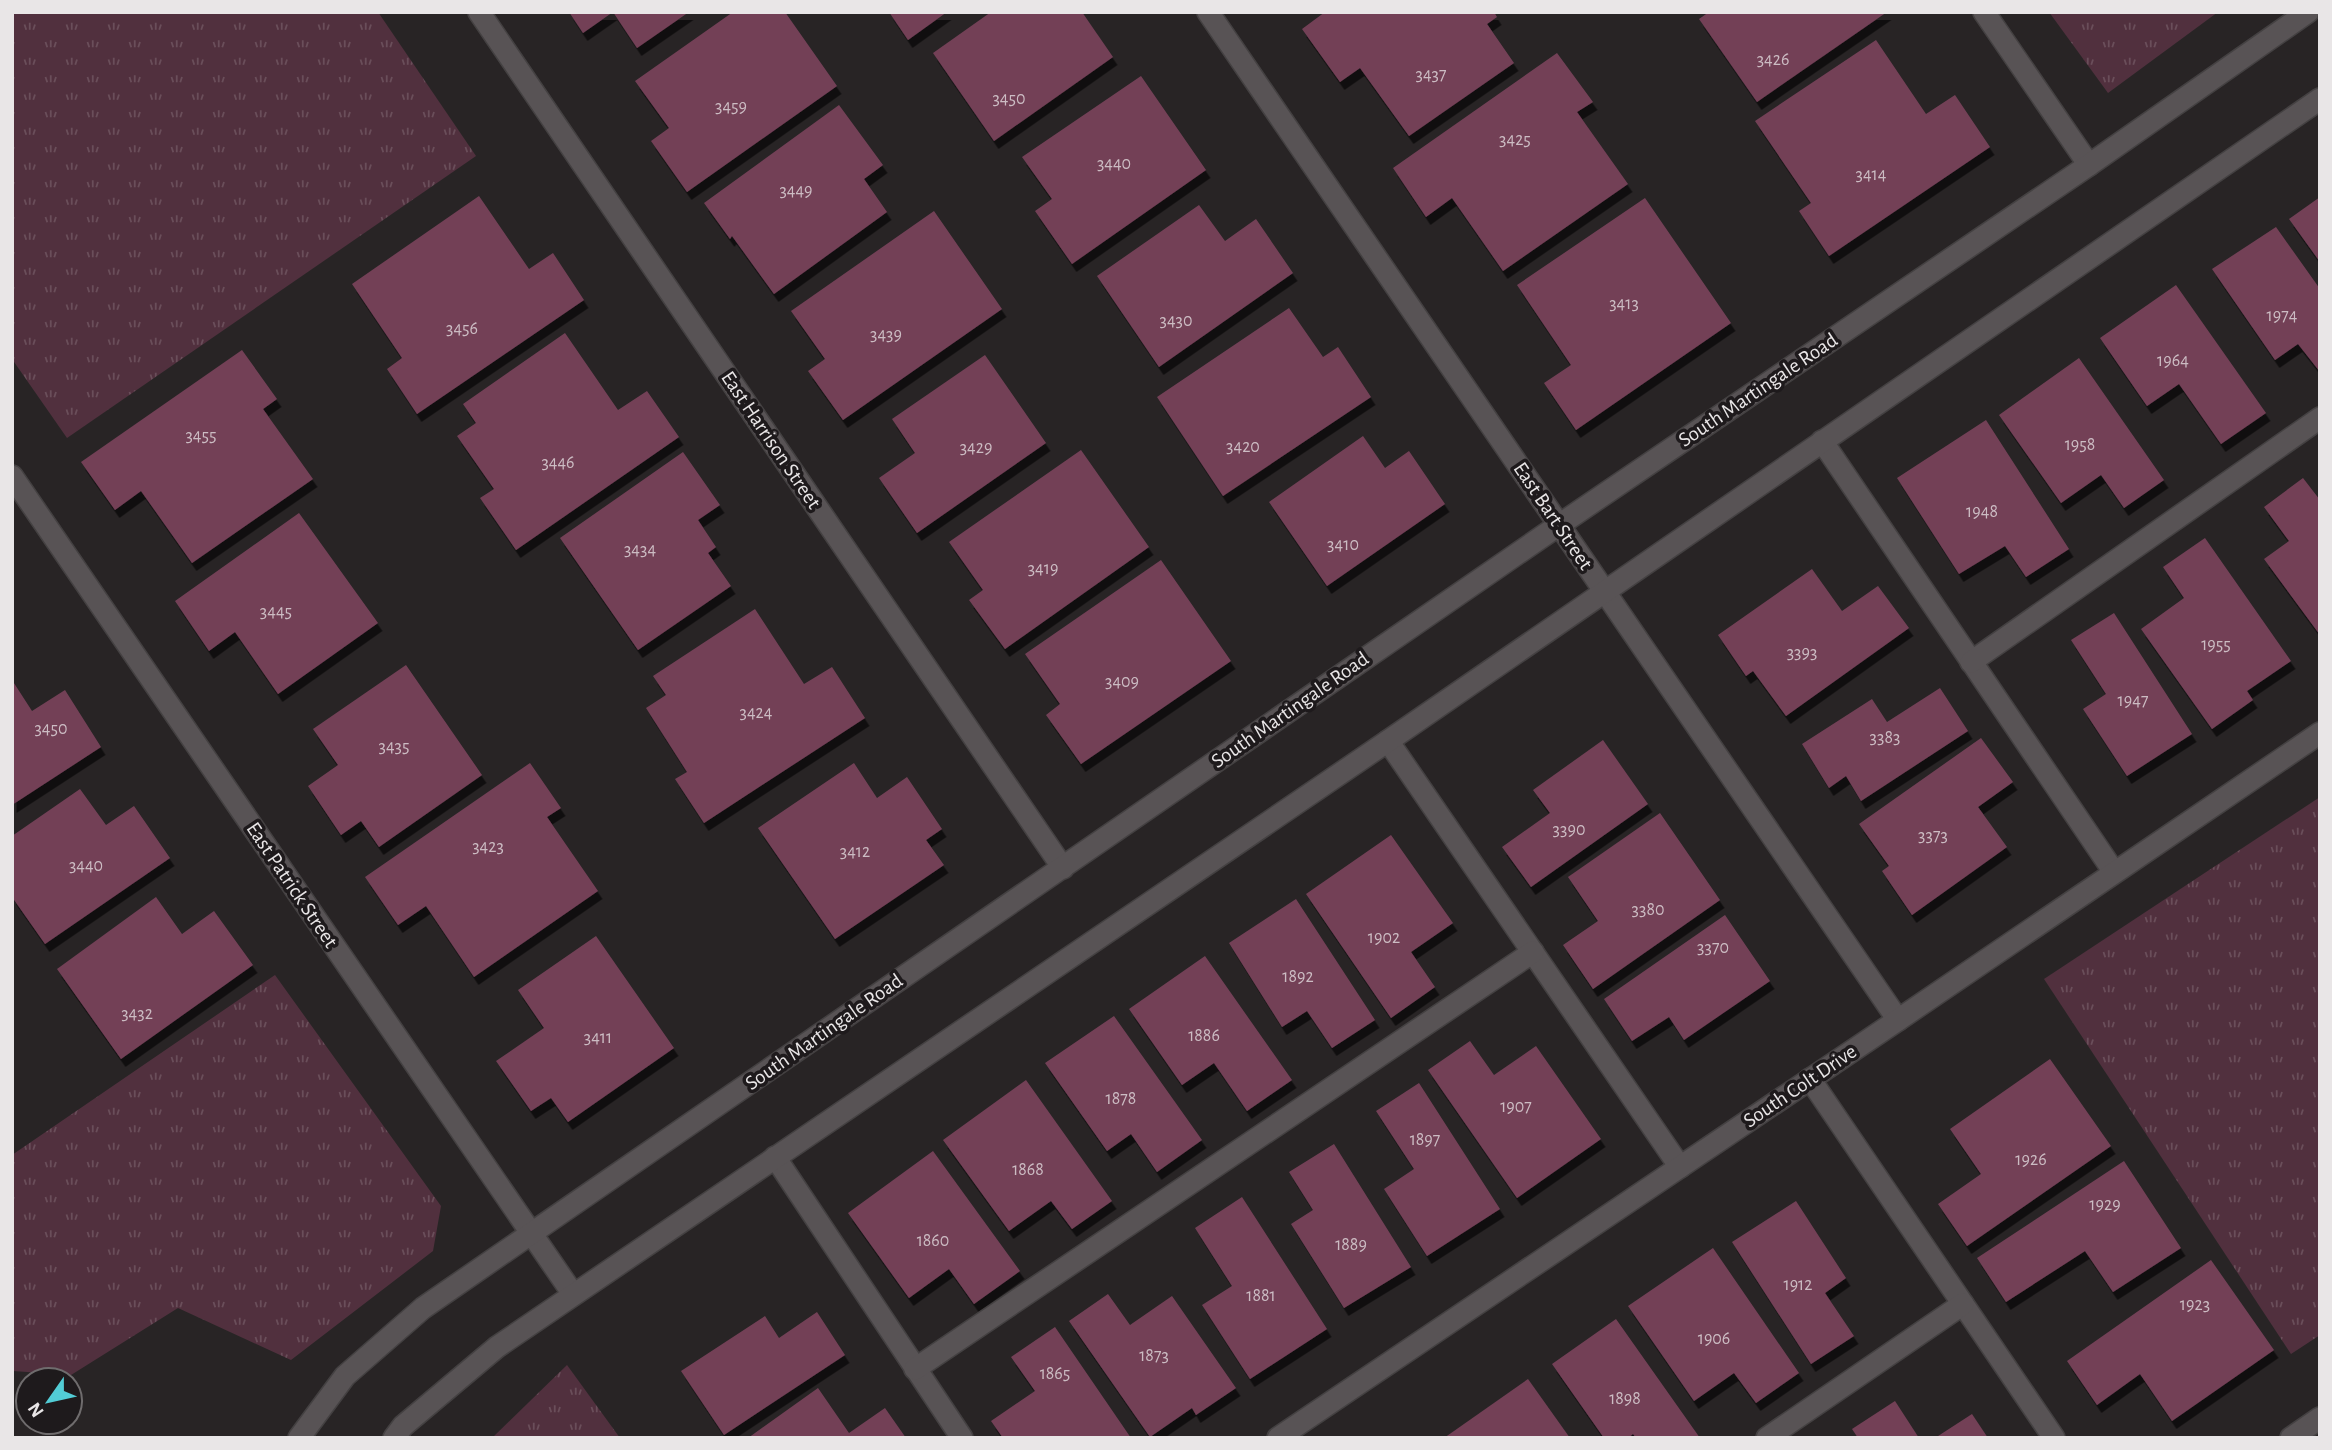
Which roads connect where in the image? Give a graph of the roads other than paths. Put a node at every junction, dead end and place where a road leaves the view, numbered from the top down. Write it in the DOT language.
graph roads {
  1 [pos="479,12"];
  2 [pos="1208,12"];
  3 [pos="1984,12"];
  4 [pos="2308,12"];
  5 [pos="2320,99"];
  6 [pos="2088,165"];
  7 [pos="2320,418"];
  8 [pos="1822,441"];
  9 [pos="12,477"];
  10 [pos="1559,525"];
  11 [pos="1604,590"];
  12 [pos="1971,662"];
  13 [pos="2320,733"];
  14 [pos="1388,741"];
  15 [pos="1063,867"];
  16 [pos="2114,872"];
  17 [pos="1533,952"];
  18 [pos="1898,1020"];
  19 [pos="1810,1079"];
  20 [pos="775,1157"];
  21 [pos="1680,1167"];
  22 [pos="531,1234"];
  23 [pos="573,1294"];
  24 [pos="1964,1304"];
  25 [pos="915,1369"];
  26 [pos="2320,1418"];
  27 [pos="299,1438"];
  28 [pos="394,1438"];
  29 [pos="962,1438"];
  30 [pos="1278,1438"];
  31 [pos="1767,1438"];
  32 [pos="2054,1438"];
  33 [pos="2291,1438"];
  1 -- 15 [label="street, East Harrison Street"];
  2 -- 10 [label="street, East Bart Street"];
  3 -- 6 [label="street"];
  4 -- 6 [label="street, South Martingale Road"];
  5 -- 8 [label="street"];
  6 -- 10 [label="street, South Martingale Road"];
  7 -- 12 [label="street"];
  8 -- 11 [label="street"];
  8 -- 12 [label="street"];
  9 -- 22 [label="street, East Patrick Street"];
  10 -- 11 [label="street, East Bart Street"];
  10 -- 15 [label="street, South Martingale Road"];
  11 -- 14 [label="street"];
  11 -- 18 [label="street, East Bart Street"];
  12 -- 16 [label="street"];
  13 -- 16 [label="street, South Colt Drive"];
  14 -- 17 [label="street"];
  14 -- 20 [label="street"];
  15 -- 22 [label="street, South Martingale Road"];
  16 -- 18 [label="street, South Colt Drive"];
  17 -- 21 [label="street"];
  17 -- 25 [label="street"];
  18 -- 19 [label="street, South Colt Drive"];
  19 -- 21 [label="street, South Colt Drive"];
  19 -- 24 [label="street"];
  20 -- 23 [label="street"];
  20 -- 25 [label="street"];
  21 -- 30 [label="street, South Colt Drive"];
  22 -- 23 [label="street, East Patrick Street"];
  22 -- 27 [label="street, South Martingale Road"];
  23 -- 28 [label="street"];
  24 -- 31 [label="street"];
  24 -- 32 [label="street"];
  25 -- 29 [label="street"];
  26 -- 33 [label="street"];
}
